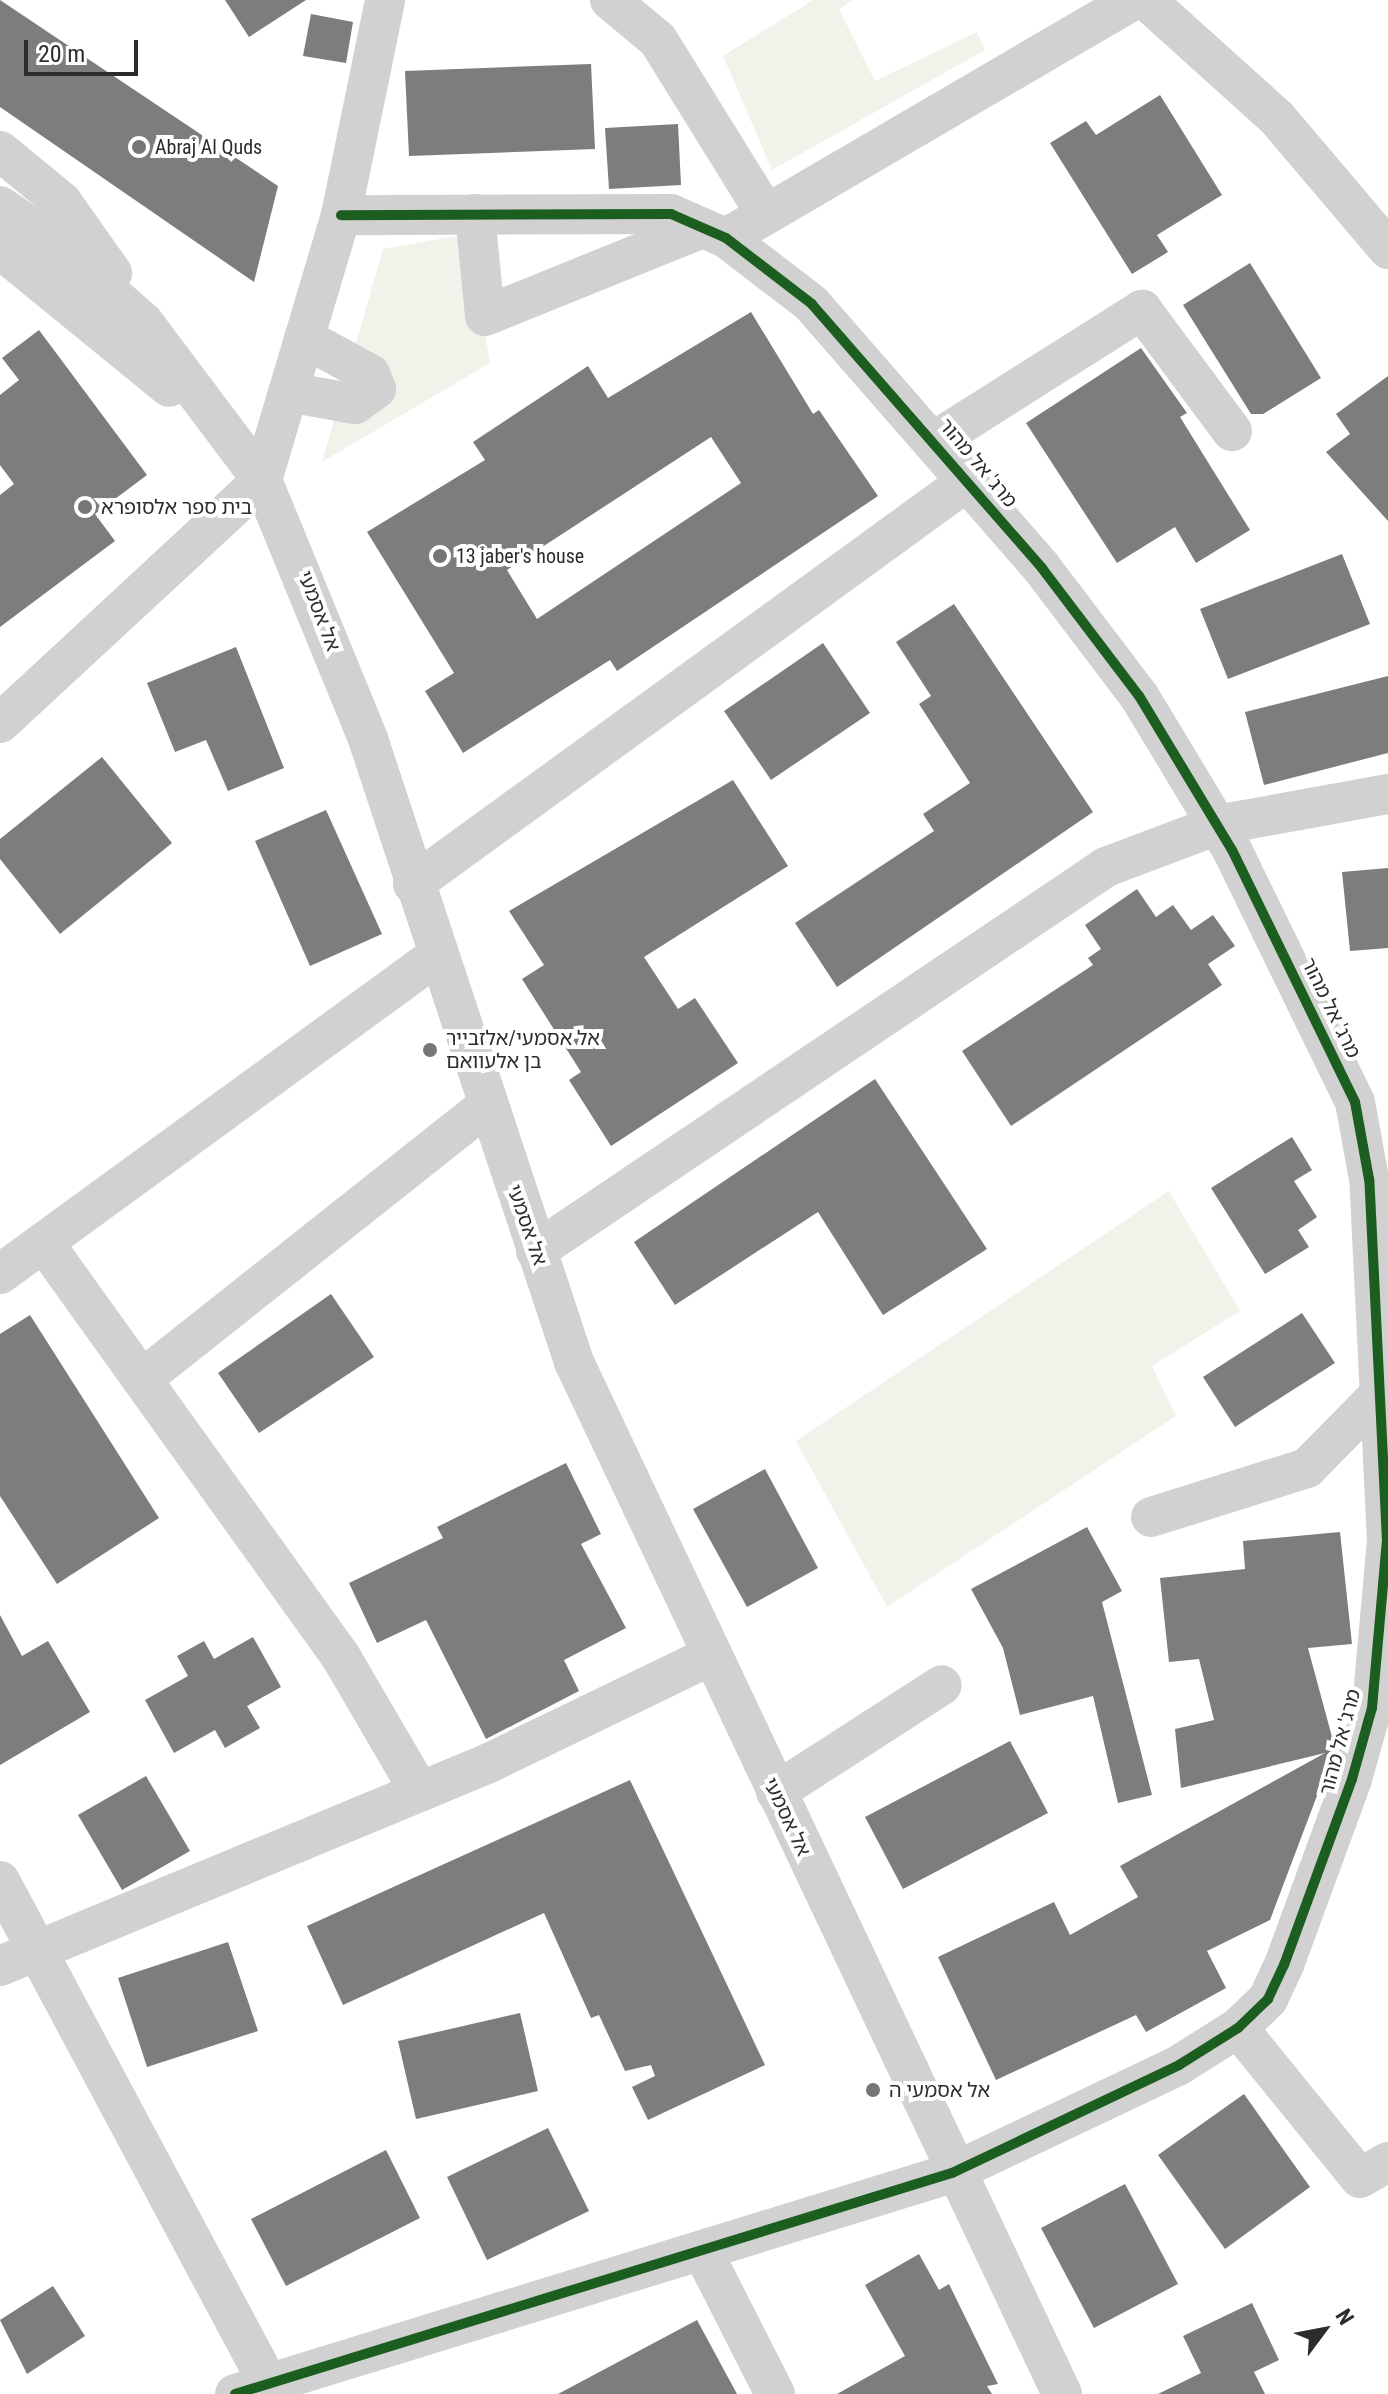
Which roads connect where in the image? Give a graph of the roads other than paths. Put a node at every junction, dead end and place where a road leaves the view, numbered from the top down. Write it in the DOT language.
graph roads {
  1 [pos="385,0"];
  2 [pos="610,0"];
  3 [pos="1146,0"];
  4 [pos="1115,5"];
  5 [pos="0,151"];
  6 [pos="0,206"];
  7 [pos="475,214"];
  8 [pos="766,214"];
  9 [pos="341,215"];
  10 [pos="715,233"];
  11 [pos="0,249"];
  12 [pos="1388,249"];
  13 [pos="144,323"];
  14 [pos="304,338"];
  15 [pos="288,392"];
  16 [pos="1232,431"];
  17 [pos="936,440"];
  18 [pos="262,480"];
  19 [pos="969,480"];
  20 [pos="0,723"];
  21 [pos="1388,794"];
  22 [pos="1217,825"];
  23 [pos="413,884"];
  24 [pos="435,957"];
  25 [pos="486,1106"];
  26 [pos="1374,1123"];
  27 [pos="44,1243"];
  28 [pos="536,1251"];
  29 [pos="0,1274"];
  30 [pos="142,1379"];
  31 [pos="1380,1394"];
  32 [pos="1151,1517"];
  33 [pos="712,1655"];
  34 [pos="942,1685"];
  35 [pos="1370,1777"];
  36 [pos="420,1792"];
  37 [pos="776,1792"];
  38 [pos="0,1881"];
  39 [pos="39,1948"];
  40 [pos="0,1966"];
  41 [pos="1238,2028"];
  42 [pos="1388,2162"];
  43 [pos="952,2173"];
  44 [pos="704,2254"];
  45 [pos="252,2388"];
  46 [pos="775,2394"];
  47 [pos="1062,2394"];
  1 -- 9 [label="street"];
  2 -- 8 [label="street"];
  3 -- 12 [label="street"];
  4 -- 8 [label="street"];
  5 -- 13 [label="street"];
  6 -- 13 [label="street"];
  7 -- 9 [label="street, מרג' אל מהור"];
  7 -- 10 [label="street, מרג' אל מהור"];
  7 -- 10 [label="street"];
  8 -- 10 [label="street"];
  9 -- 14 [label="street"];
  10 -- 17 [label="street, מרג' אל מהור"];
  11 -- 18 [label="street"];
  13 -- 18 [label="street"];
  14 -- 15 [label="street"];
  14 -- 15 [label="street"];
  15 -- 18 [label="street"];
  16 -- 17 [label="street"];
  17 -- 19 [label="street, מרג' אל מהור"];
  18 -- 20 [label="street"];
  18 -- 23 [label="street, אל אסמעי"];
  19 -- 22 [label="street, מרג' אל מהור"];
  19 -- 23 [label="street"];
  21 -- 22 [label="street"];
  22 -- 26 [label="street, מרג' אל מהור"];
  22 -- 28 [label="street"];
  23 -- 24 [label="street, אל אסמעי"];
  24 -- 25 [label="street, אל אסמעי"];
  24 -- 27 [label="street"];
  25 -- 28 [label="street, אל אסמעי"];
  25 -- 30 [label="street"];
  26 -- 31 [label="street, מרג' אל מהור"];
  27 -- 29 [label="street"];
  27 -- 30 [label="street"];
  28 -- 33 [label="street, אל אסמעי"];
  30 -- 36 [label="street"];
  31 -- 32 [label="street"];
  31 -- 35 [label="street, מרג' אל מהור"];
  33 -- 36 [label="street"];
  33 -- 37 [label="street, אל אסמעי"];
  34 -- 37 [label="street"];
  35 -- 41 [label="street, מרג' אל מהור"];
  36 -- 39 [label="street"];
  37 -- 43 [label="street, אל אסמעי"];
  38 -- 39 [label="street"];
  39 -- 40 [label="street"];
  39 -- 45 [label="street"];
  41 -- 42 [label="street"];
  41 -- 43 [label="street, מרג' אל מהור"];
  43 -- 44 [label="street, מרג' אל מהור"];
  43 -- 47 [label="street, אל אסמעי"];
  44 -- 45 [label="street, מרג' אל מהור"];
  44 -- 46 [label="street"];
}
